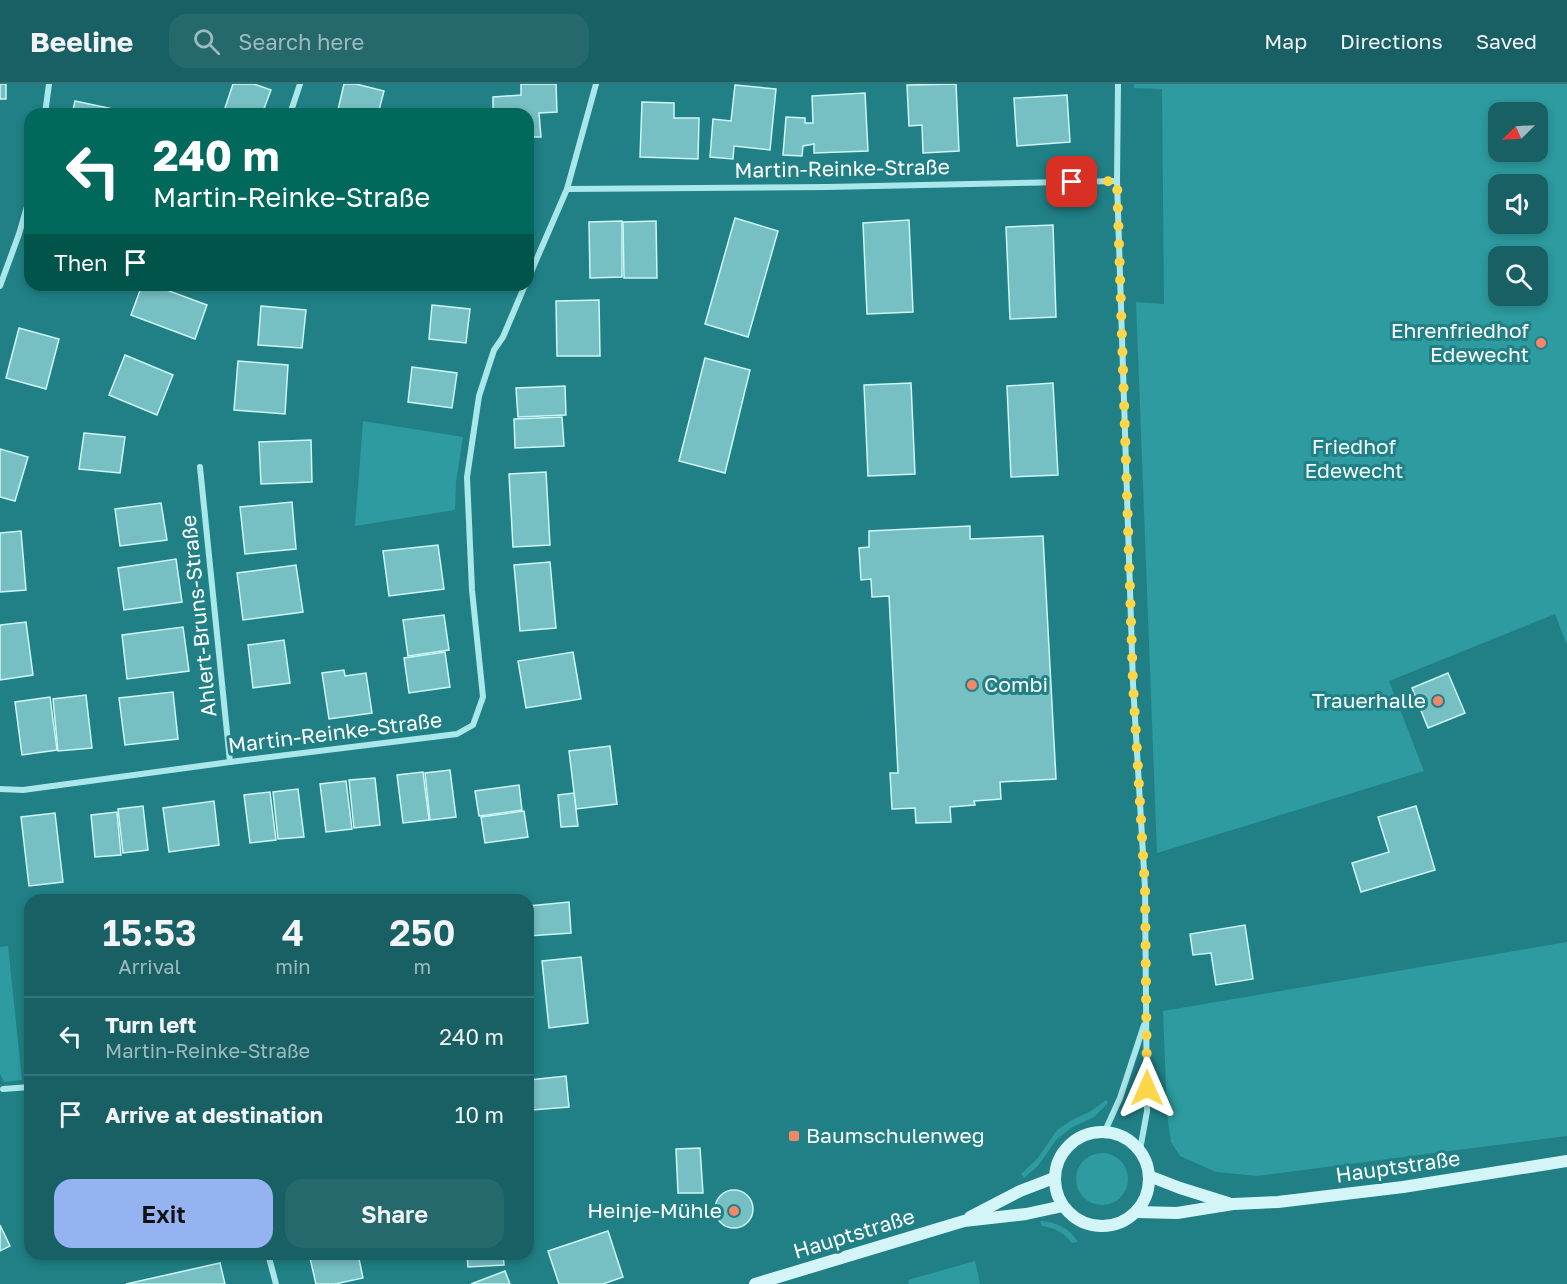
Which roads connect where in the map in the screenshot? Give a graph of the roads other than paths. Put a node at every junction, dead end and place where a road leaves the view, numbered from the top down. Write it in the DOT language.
graph roads {
  1 [pos="49,84"];
  2 [pos="300,84"];
  3 [pos="596,84"];
  4 [pos="1118,84"];
  5 [pos="46,108"];
  6 [pos="292,108"];
  7 [pos="1117,181"];
  8 [pos="567,189"];
  9 [pos="24,219"];
  10 [pos="534,265"];
  11 [pos="0,286"];
  12 [pos="522,291"];
  13 [pos="200,467"];
  14 [pos="230,762"];
  15 [pos="0,789"];
  16 [pos="1147,1018"];
  17 [pos="24,1088"];
  18 [pos="3,1089"];
  19 [pos="1105,1131"];
  20 [pos="1140,1150"];
  21 [pos="1567,1161"];
  22 [pos="1149,1176"];
  23 [pos="1054,1178"];
  24 [pos="1233,1204"];
  25 [pos="1063,1206"];
  26 [pos="1136,1212"];
  27 [pos="964,1221"];
  28 [pos="270,1260"];
  29 [pos="276,1284"];
  30 [pos="755,1284"];
  1 -- 5 [label="street"];
  2 -- 6 [label="street"];
  3 -- 8 [label="street"];
  4 -- 7 [label="street"];
  7 -- 8 [label="street, Martin-Reinke-Straße"];
  7 -- 16 [label="street"];
  8 -- 10 [label="street"];
  9 -- 11 [label="street"];
  12 -- 14 [label="street, Martin-Reinke-Straße"];
  13 -- 14 [label="street, Ahlert-Bruns-Straße"];
  14 -- 15 [label="street, Martin-Reinke-Straße"];
  16 -- 19 [label="street"];
  16 -- 20 [label="street"];
  17 -- 18 [label="street"];
  19 -- 20 [label="main road"];
  19 -- 23 [label="main road"];
  20 -- 22 [label="main road"];
  21 -- 24 [label="main road, Hauptstraße"];
  22 -- 24 [label="main road, Hauptstraße"];
  22 -- 26 [label="main road"];
  23 -- 25 [label="main road"];
  23 -- 27 [label="main road, Hauptstraße"];
  24 -- 26 [label="main road, Hauptstraße"];
  25 -- 26 [label="main road"];
  25 -- 27 [label="main road, Hauptstraße"];
  27 -- 30 [label="main road, Hauptstraße"];
  28 -- 29 [label="street"];
}
